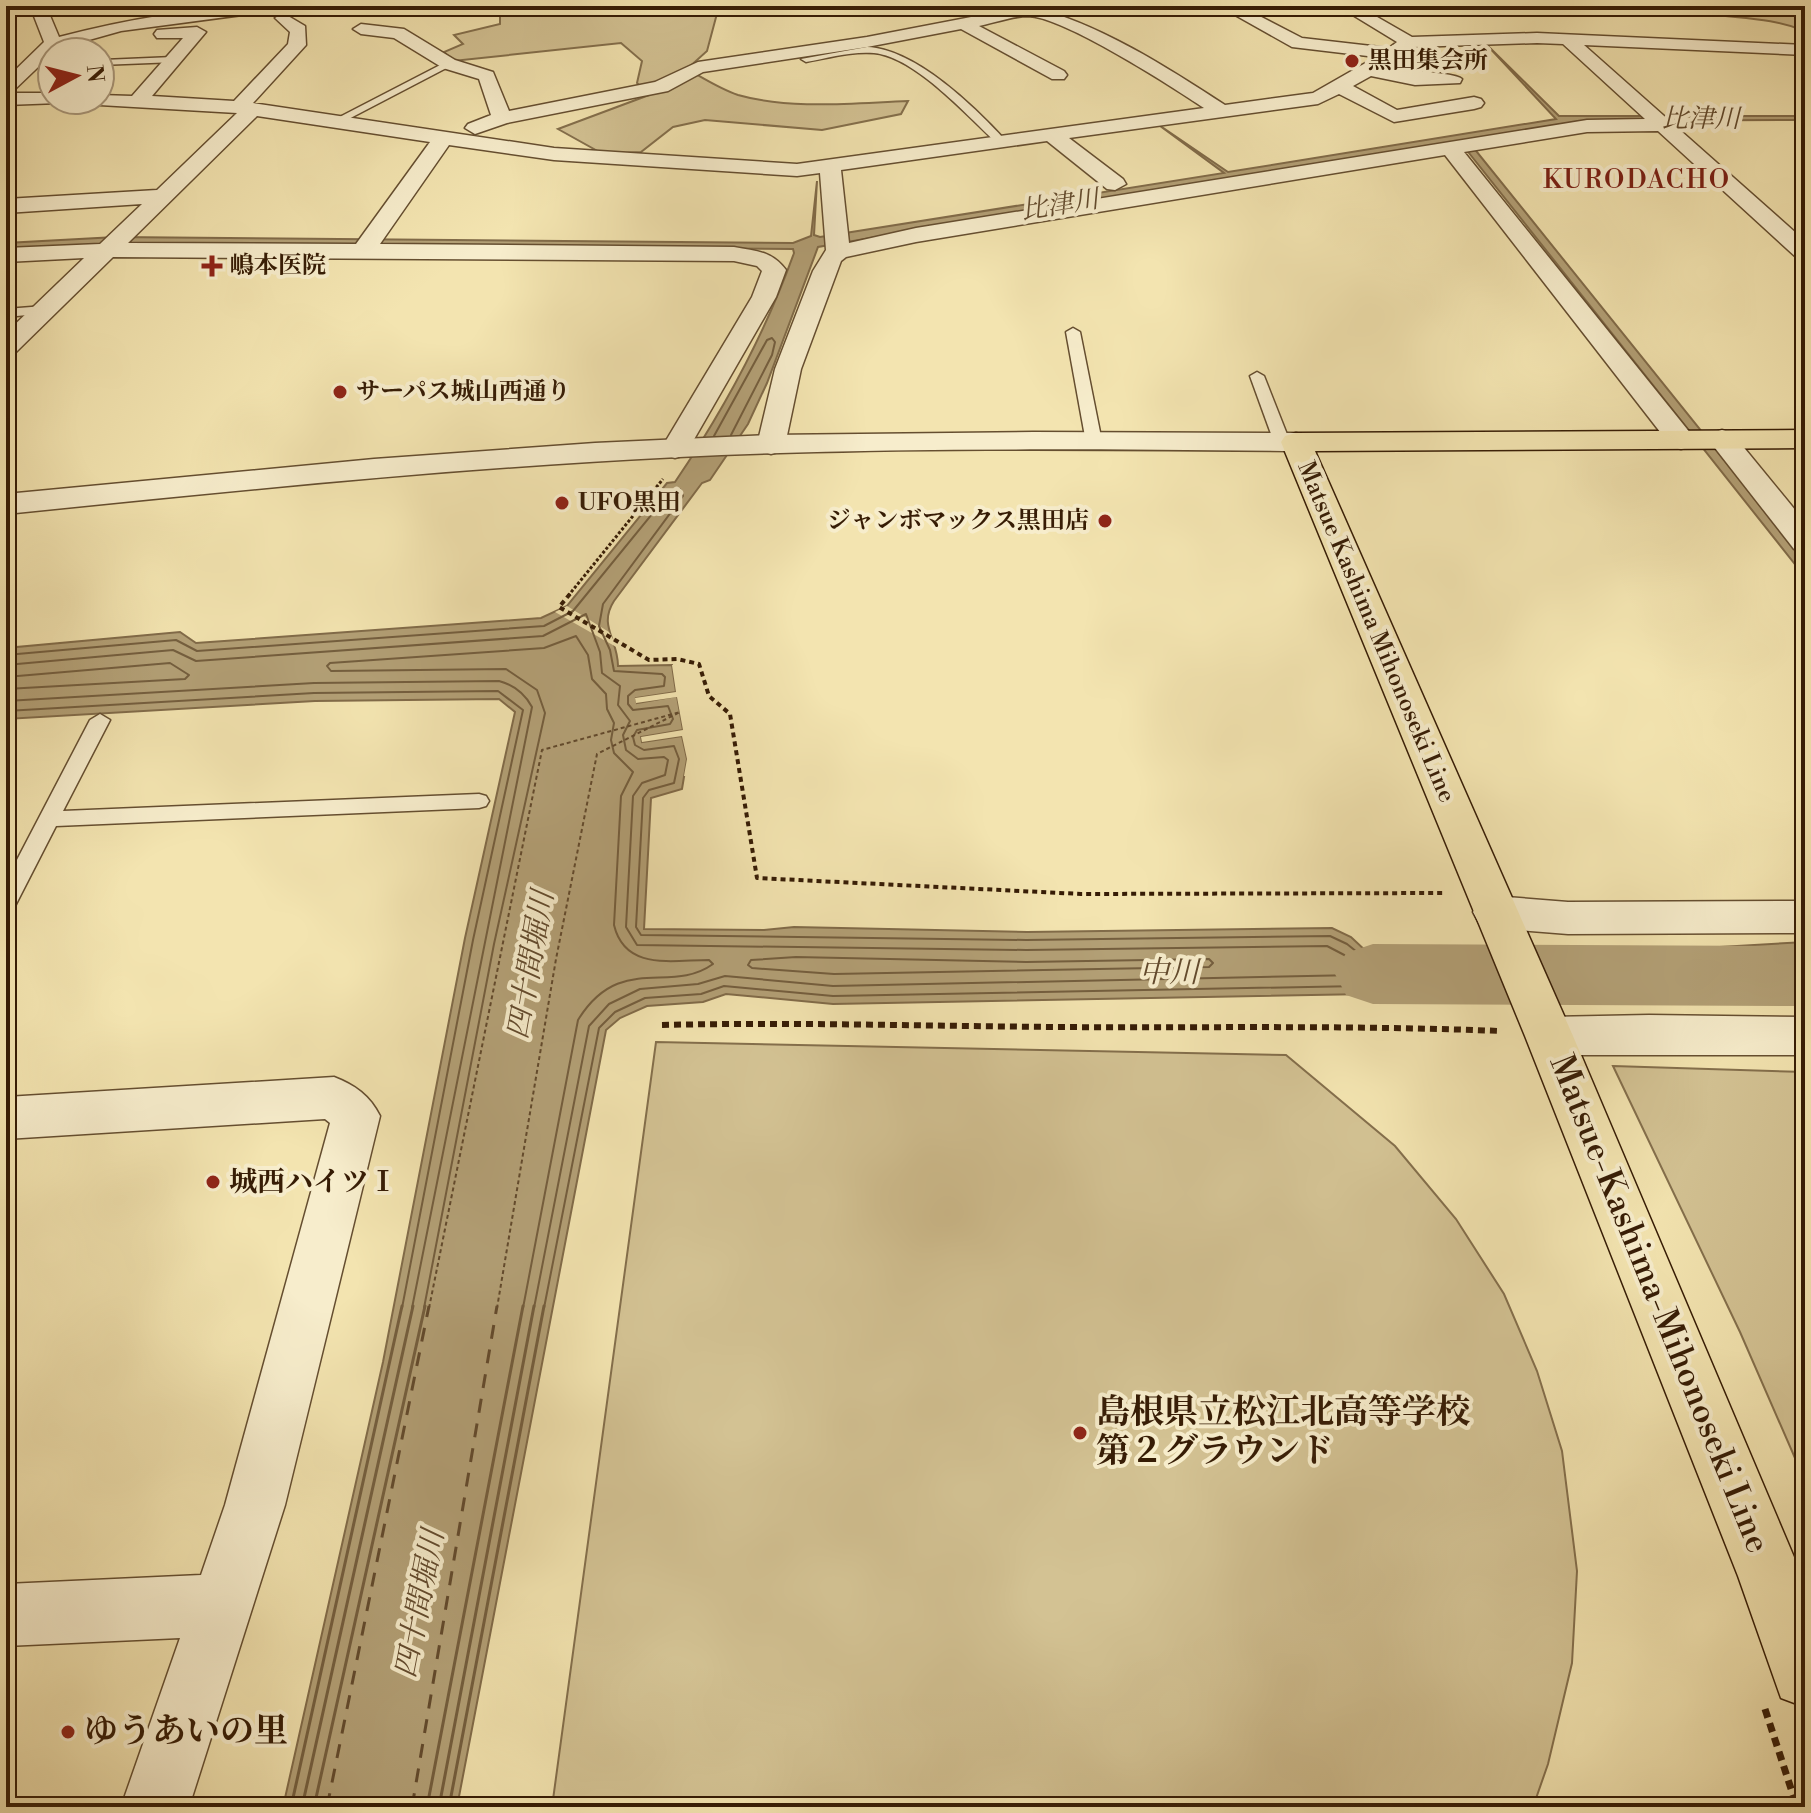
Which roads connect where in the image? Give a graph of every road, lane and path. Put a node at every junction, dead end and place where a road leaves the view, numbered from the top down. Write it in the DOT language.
graph roads {
  1 [pos="38,6"];
  2 [pos="1177,6"];
  3 [pos="1200,6"];
  4 [pos="1227,6"];
  5 [pos="1346,6"];
  6 [pos="364,9"];
  7 [pos="278,12"];
  8 [pos="1529,17"];
  9 [pos="964,24"];
  10 [pos="50,36"];
  11 [pos="84,36"];
  12 [pos="119,36"];
  13 [pos="1537,38"];
  14 [pos="1567,39"];
  15 [pos="1409,42"];
  16 [pos="1805,50"];
  17 [pos="1392,54"];
  18 [pos="806,59"];
  19 [pos="36,60"];
  20 [pos="173,60"];
  21 [pos="116,62"];
  22 [pos="449,64"];
  23 [pos="1040,65"];
  24 [pos="1368,70"];
  25 [pos="1010,71"];
  26 [pos="1058,75"];
  27 [pos="1453,79"];
  28 [pos="1340,87"];
  29 [pos="6,89"];
  30 [pos="6,99"];
  31 [pos="36,99"];
  32 [pos="116,101"];
  33 [pos="137,102"];
  34 [pos="1474,103"];
  35 [pos="246,108"];
  36 [pos="1221,111"];
  37 [pos="1394,116"];
  38 [pos="502,118"];
  39 [pos="1658,121"];
  40 [pos="335,122"];
  41 [pos="1053,136"];
  42 [pos="446,138"];
  43 [pos="1003,143"];
  44 [pos="1454,144"];
  45 [pos="830,168"];
  46 [pos="1115,184"];
  47 [pos="163,196"];
  48 [pos="6,206"];
  49 [pos="836,243"];
  50 [pos="113,244"];
  51 [pos="367,246"];
  52 [pos="1805,253"];
  53 [pos="6,255"];
  54 [pos="44,310"];
  55 [pos="6,313"];
  56 [pos="1073,332"];
  57 [pos="6,347"];
  58 [pos="1257,376"];
  59 [pos="1805,439"];
  60 [pos="1701,440"];
  61 [pos="1094,442"];
  62 [pos="1289,442"];
  63 [pos="756,446"];
  64 [pos="683,448"];
  65 [pos="6,504"];
  66 [pos="1805,542"];
  67 [pos="100,720"];
  68 [pos="479,801"];
  69 [pos="50,819"];
  70 [pos="6,902"];
  71 [pos="1493,909"];
  72 [pos="1805,917"];
  73 [pos="662,1025"];
  74 [pos="1546,1031"];
  75 [pos="1805,1036"];
  76 [pos="6,1118"];
  77 [pos="224,1605"];
  78 [pos="6,1615"];
  79 [pos="1805,1674"];
  80 [pos="155,1807"];
  1 -- 10 [label="street"];
  2 -- 3 [label="street"];
  4 -- 17 [label="street"];
  5 -- 15 [label="street"];
  6 -- 22 [label="street"];
  7 -- 11 [label="street"];
  7 -- 35 [label="street"];
  8 -- 13 [label="street"];
  9 -- 23 [label="street"];
  9 -- 36 [label="street"];
  9 -- 38 [label="street"];
  12 -- 20 [label="street"];
  13 -- 14 [label="street"];
  13 -- 15 [label="street"];
  14 -- 16 [label="street"];
  14 -- 39 [label="street"];
  15 -- 17 [label="street"];
  17 -- 24 [label="street"];
  18 -- 43 [label="lane"];
  19 -- 29 [label="street"];
  20 -- 21 [label="lane"];
  20 -- 33 [label="street"];
  22 -- 38 [label="street"];
  22 -- 40 [label="lane"];
  23 -- 25 [label="street"];
  23 -- 26 [label="street"];
  24 -- 27 [label="street"];
  24 -- 28 [label="street"];
  28 -- 36 [label="street"];
  28 -- 37 [label="street"];
  30 -- 31 [label="street"];
  32 -- 33 [label="street"];
  33 -- 35 [label="street"];
  34 -- 37 [label="street"];
  35 -- 40 [label="street"];
  35 -- 47 [label="street"];
  36 -- 41 [label="street"];
  37 -- 44 [label="street"];
  38 -- 42 [label="street"];
  39 -- 44 [label="street"];
  39 -- 52 [label="street"];
  40 -- 42 [label="street"];
  41 -- 43 [label="street"];
  41 -- 46 [label="street"];
  42 -- 45 [label="street"];
  42 -- 51 [label="street"];
  43 -- 45 [label="street"];
  44 -- 49 [label="street"];
  44 -- 60 [label="street"];
  45 -- 49 [label="street"];
  47 -- 48 [label="street"];
  47 -- 50 [label="street"];
  49 -- 63 [label="street"];
  50 -- 51 [label="street"];
  50 -- 53 [label="street"];
  50 -- 54 [label="street"];
  51 -- 64 [label="street"];
  54 -- 55 [label="lane"];
  54 -- 57 [label="street"];
  56 -- 61 [label="lane"];
  58 -- 62 [label="lane"];
  59 -- 60 [label="main road, Matsue Kashima Mihonoseki Line"];
  60 -- 62 [label="main road, Matsue Kashima Mihonoseki Line"];
  60 -- 66 [label="street"];
  61 -- 62 [label="street"];
  61 -- 63 [label="street"];
  62 -- 71 [label="main road, Matsue Kashima Mihonoseki Line"];
  63 -- 64 [label="street"];
  64 -- 65 [label="street"];
  64 -- 71 [label="path"];
  67 -- 69 [label="lane"];
  68 -- 69 [label="lane"];
  69 -- 70 [label="lane"];
  71 -- 72 [label="street"];
  71 -- 74 [label="main road, Matsue Kashima Mihonoseki Line"];
  73 -- 74 [label="path"];
  74 -- 75 [label="street"];
  74 -- 79 [label="main road, Matsue-Kashima-Mihonoseki Line"];
  76 -- 77 [label="street"];
  77 -- 78 [label="street"];
  77 -- 80 [label="street"];
}
